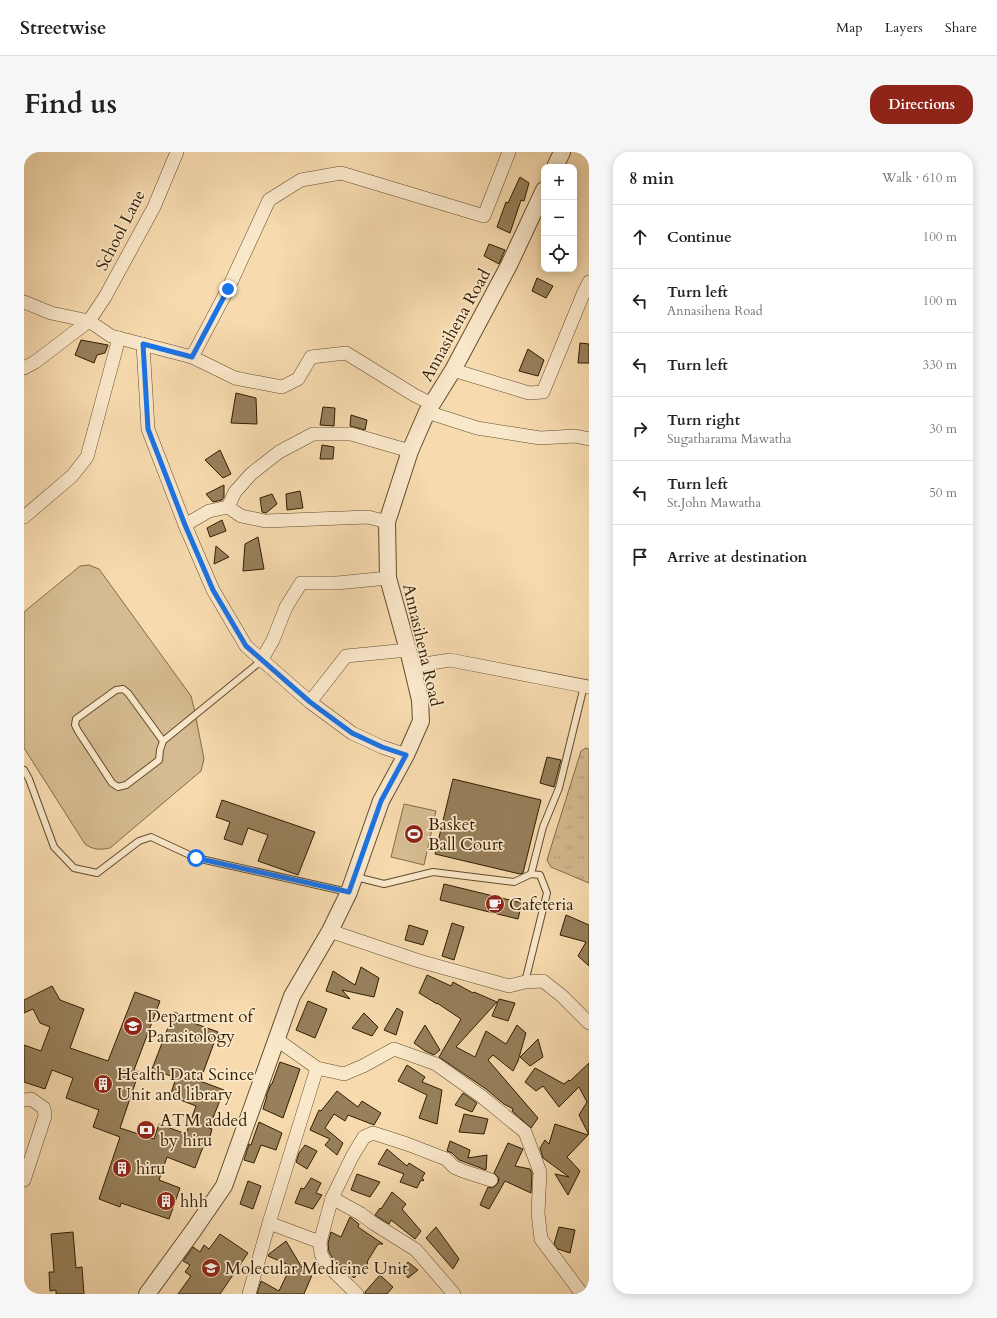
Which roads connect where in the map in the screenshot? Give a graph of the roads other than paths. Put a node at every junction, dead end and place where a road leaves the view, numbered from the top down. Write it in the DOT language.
graph roads {
  1 [pos="177,152"];
  2 [pos="509,152"];
  3 [pos="562,152"];
  4 [pos="556,164"];
  5 [pos="541,196"];
  6 [pos="589,282"];
  7 [pos="24,302"];
  8 [pos="89,321"];
  9 [pos="119,338"];
  10 [pos="143,344"];
  11 [pos="192,357"];
  12 [pos="24,368"];
  13 [pos="453,370"];
  14 [pos="430,408"];
  15 [pos="589,439"];
  16 [pos="410,451"];
  17 [pos="228,507"];
  18 [pos="24,517"];
  19 [pos="387,522"];
  20 [pos="185,525"];
  21 [pos="388,578"];
  22 [pos="408,650"];
  23 [pos="261,661"];
  24 [pos="412,666"];
  25 [pos="587,687"];
  26 [pos="310,702"];
  27 [pos="163,741"];
  28 [pos="406,755"];
  29 [pos="24,770"];
  30 [pos="531,874"];
  31 [pos="354,876"];
  32 [pos="349,892"];
  33 [pos="330,931"];
  34 [pos="525,982"];
  35 [pos="589,1023"];
  36 [pos="276,1039"];
  37 [pos="317,1068"];
  38 [pos="24,1100"];
  39 [pos="24,1180"];
  40 [pos="491,1180"];
  41 [pos="332,1198"];
  42 [pos="269,1223"];
  43 [pos="320,1242"];
  44 [pos="147,1294"];
  45 [pos="250,1294"];
  46 [pos="357,1294"];
  47 [pos="454,1294"];
  48 [pos="582,1294"];
  1 -- 8 [label="street, School Lane"];
  2 -- 11 [label="street"];
  3 -- 4 [label="street"];
  5 -- 13 [label="street, Annasihena Road"];
  6 -- 13 [label="street"];
  7 -- 8 [label="street"];
  8 -- 9 [label="street"];
  8 -- 12 [label="street, School Lane"];
  9 -- 10 [label="street"];
  9 -- 18 [label="street"];
  10 -- 11 [label="street"];
  10 -- 20 [label="street"];
  11 -- 14 [label="street"];
  13 -- 14 [label="street, Annasihena Road"];
  14 -- 15 [label="street"];
  14 -- 16 [label="street, Annasihena Road"];
  16 -- 17 [label="street"];
  16 -- 19 [label="street, Annasihena Road"];
  17 -- 19 [label="street"];
  17 -- 20 [label="street"];
  19 -- 21 [label="street, Annasihena Road"];
  20 -- 23 [label="street"];
  21 -- 22 [label="street, Annasihena Road"];
  21 -- 23 [label="street"];
  22 -- 24 [label="street, Annasihena Road"];
  22 -- 26 [label="street"];
  23 -- 26 [label="street"];
  23 -- 27 [label="lane"];
  24 -- 25 [label="street"];
  24 -- 28 [label="street, Annasihena Road"];
  25 -- 30 [label="lane"];
  26 -- 28 [label="street"];
  27 -- 27 [label="lane"];
  28 -- 31 [label="street, Annasihena Road"];
  29 -- 32 [label="lane"];
  30 -- 31 [label="lane"];
  30 -- 34 [label="lane"];
  31 -- 32 [label="street, Annasihena Road"];
  32 -- 33 [label="street, Annasihena Road"];
  33 -- 34 [label="street"];
  33 -- 36 [label="street, Annasihena Road"];
  34 -- 35 [label="street"];
  36 -- 37 [label="street"];
  36 -- 44 [label="street, Annasihena Road"];
  37 -- 42 [label="street"];
  37 -- 48 [label="street"];
  38 -- 39 [label="street"];
  40 -- 41 [label="street"];
  41 -- 43 [label="street"];
  41 -- 47 [label="street"];
  42 -- 43 [label="street"];
  42 -- 45 [label="street"];
  43 -- 46 [label="street"];
}
